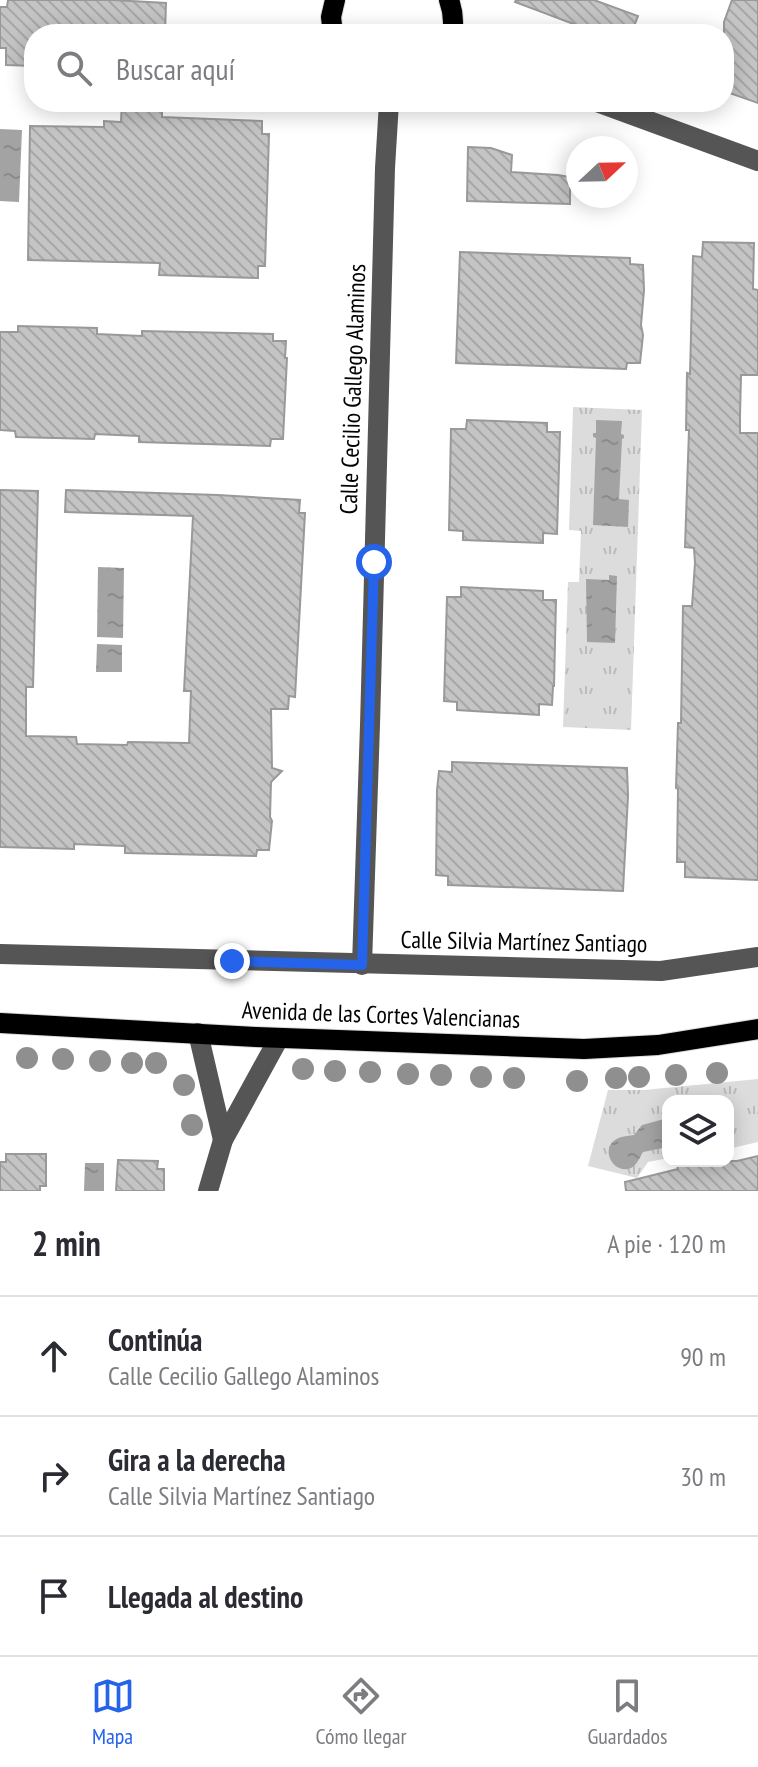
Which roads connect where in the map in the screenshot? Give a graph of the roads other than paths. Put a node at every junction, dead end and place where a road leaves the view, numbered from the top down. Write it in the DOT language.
graph roads {
  1 [pos="335,0"];
  2 [pos="449,0"];
  3 [pos="332,24"];
  4 [pos="453,24"];
  5 [pos="388,112"];
  6 [pos="624,112"];
  7 [pos="758,161"];
  8 [pos="0,954"];
  9 [pos="758,957"];
  10 [pos="362,965"];
  11 [pos="0,1023"];
  12 [pos="758,1029"];
  13 [pos="198,1033"];
  14 [pos="279,1038"];
  15 [pos="223,1140"];
  16 [pos="208,1191"];
  1 -- 3 [label="main road"];
  2 -- 4 [label="main road"];
  5 -- 10 [label="street, Calle Cecilio Gallego Alaminos"];
  6 -- 7 [label="street"];
  8 -- 10 [label="street, Calle Silvia Martínez Santiago"];
  9 -- 10 [label="street, Calle Silvia Martínez Santiago"];
  11 -- 13 [label="main road, Avenida de las Cortes Valencianas"];
  12 -- 14 [label="main road, Avenida de las Cortes Valencianas"];
  13 -- 14 [label="main road, Avenida de las Cortes Valencianas"];
  13 -- 15 [label="street"];
  14 -- 15 [label="street"];
  15 -- 16 [label="street"];
}
